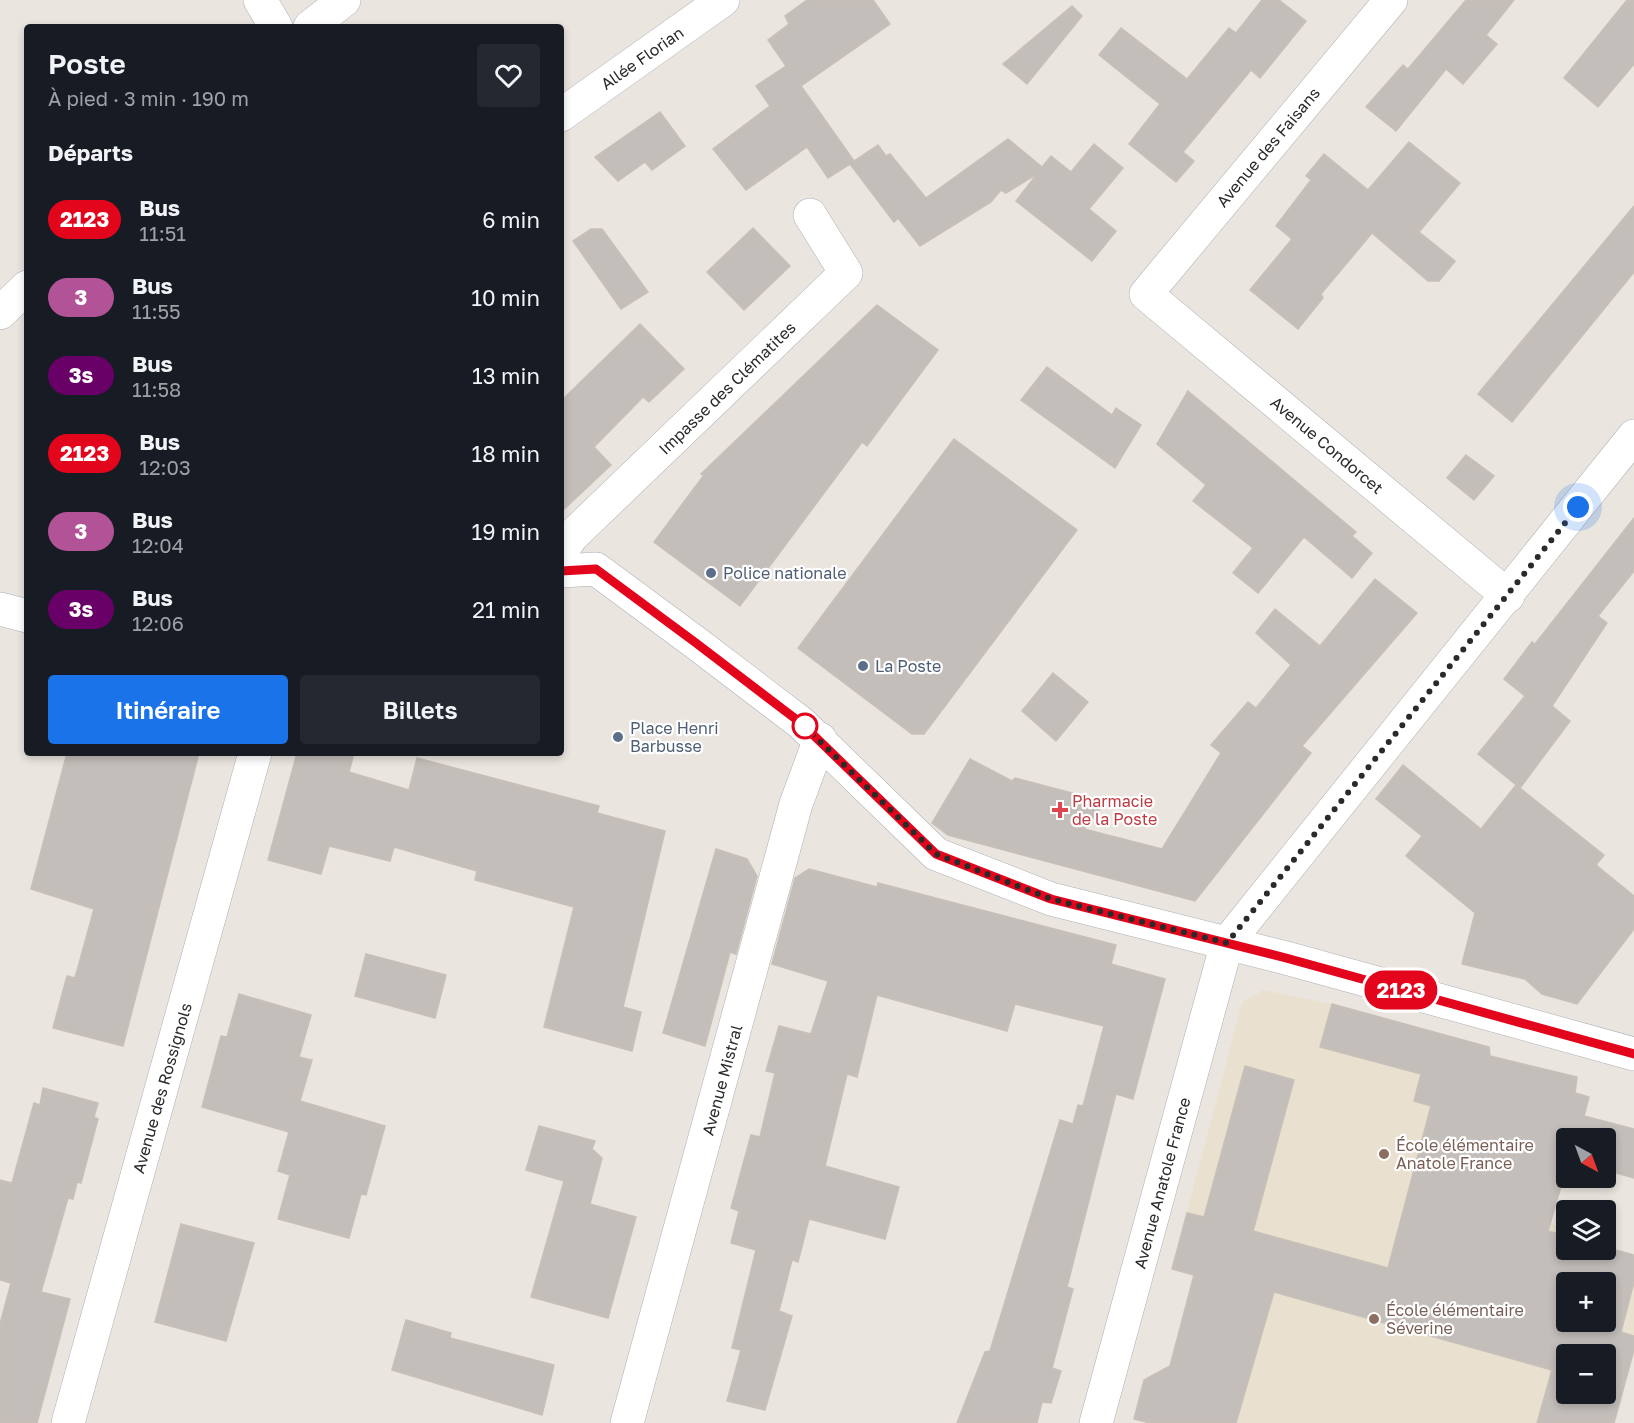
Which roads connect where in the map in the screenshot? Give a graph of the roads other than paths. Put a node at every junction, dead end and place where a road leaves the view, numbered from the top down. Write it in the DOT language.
graph roads {
  1 [pos="260,0"];
  2 [pos="344,0"];
  3 [pos="723,0"];
  4 [pos="1380,4"];
  5 [pos="274,24"];
  6 [pos="314,24"];
  7 [pos="564,113"];
  8 [pos="810,215"];
  9 [pos="24,290"];
  10 [pos="1146,294"];
  11 [pos="0,313"];
  12 [pos="1634,436"];
  13 [pos="564,548"];
  14 [pos="564,571"];
  15 [pos="1508,596"];
  16 [pos="0,609"];
  17 [pos="24,615"];
  18 [pos="820,739"];
  19 [pos="254,756"];
  20 [pos="1227,943"];
  21 [pos="1634,1054"];
  22 [pos="68,1423"];
  23 [pos="627,1423"];
  24 [pos="1096,1423"];
  1 -- 5 [label="street"];
  2 -- 6 [label="street"];
  3 -- 7 [label="street, Allée Florian"];
  4 -- 10 [label="street, Avenue des Faisans"];
  8 -- 13 [label="street, Impasse des Clématites"];
  9 -- 11 [label="street"];
  10 -- 15 [label="street, Avenue Condorcet"];
  12 -- 15 [label="street"];
  14 -- 18 [label="street"];
  15 -- 20 [label="street"];
  16 -- 17 [label="street"];
  18 -- 20 [label="street"];
  18 -- 23 [label="street, Avenue Mistral"];
  19 -- 22 [label="street, Avenue des Rossignols"];
  20 -- 21 [label="street"];
  20 -- 24 [label="street, Avenue Anatole France"];
}
